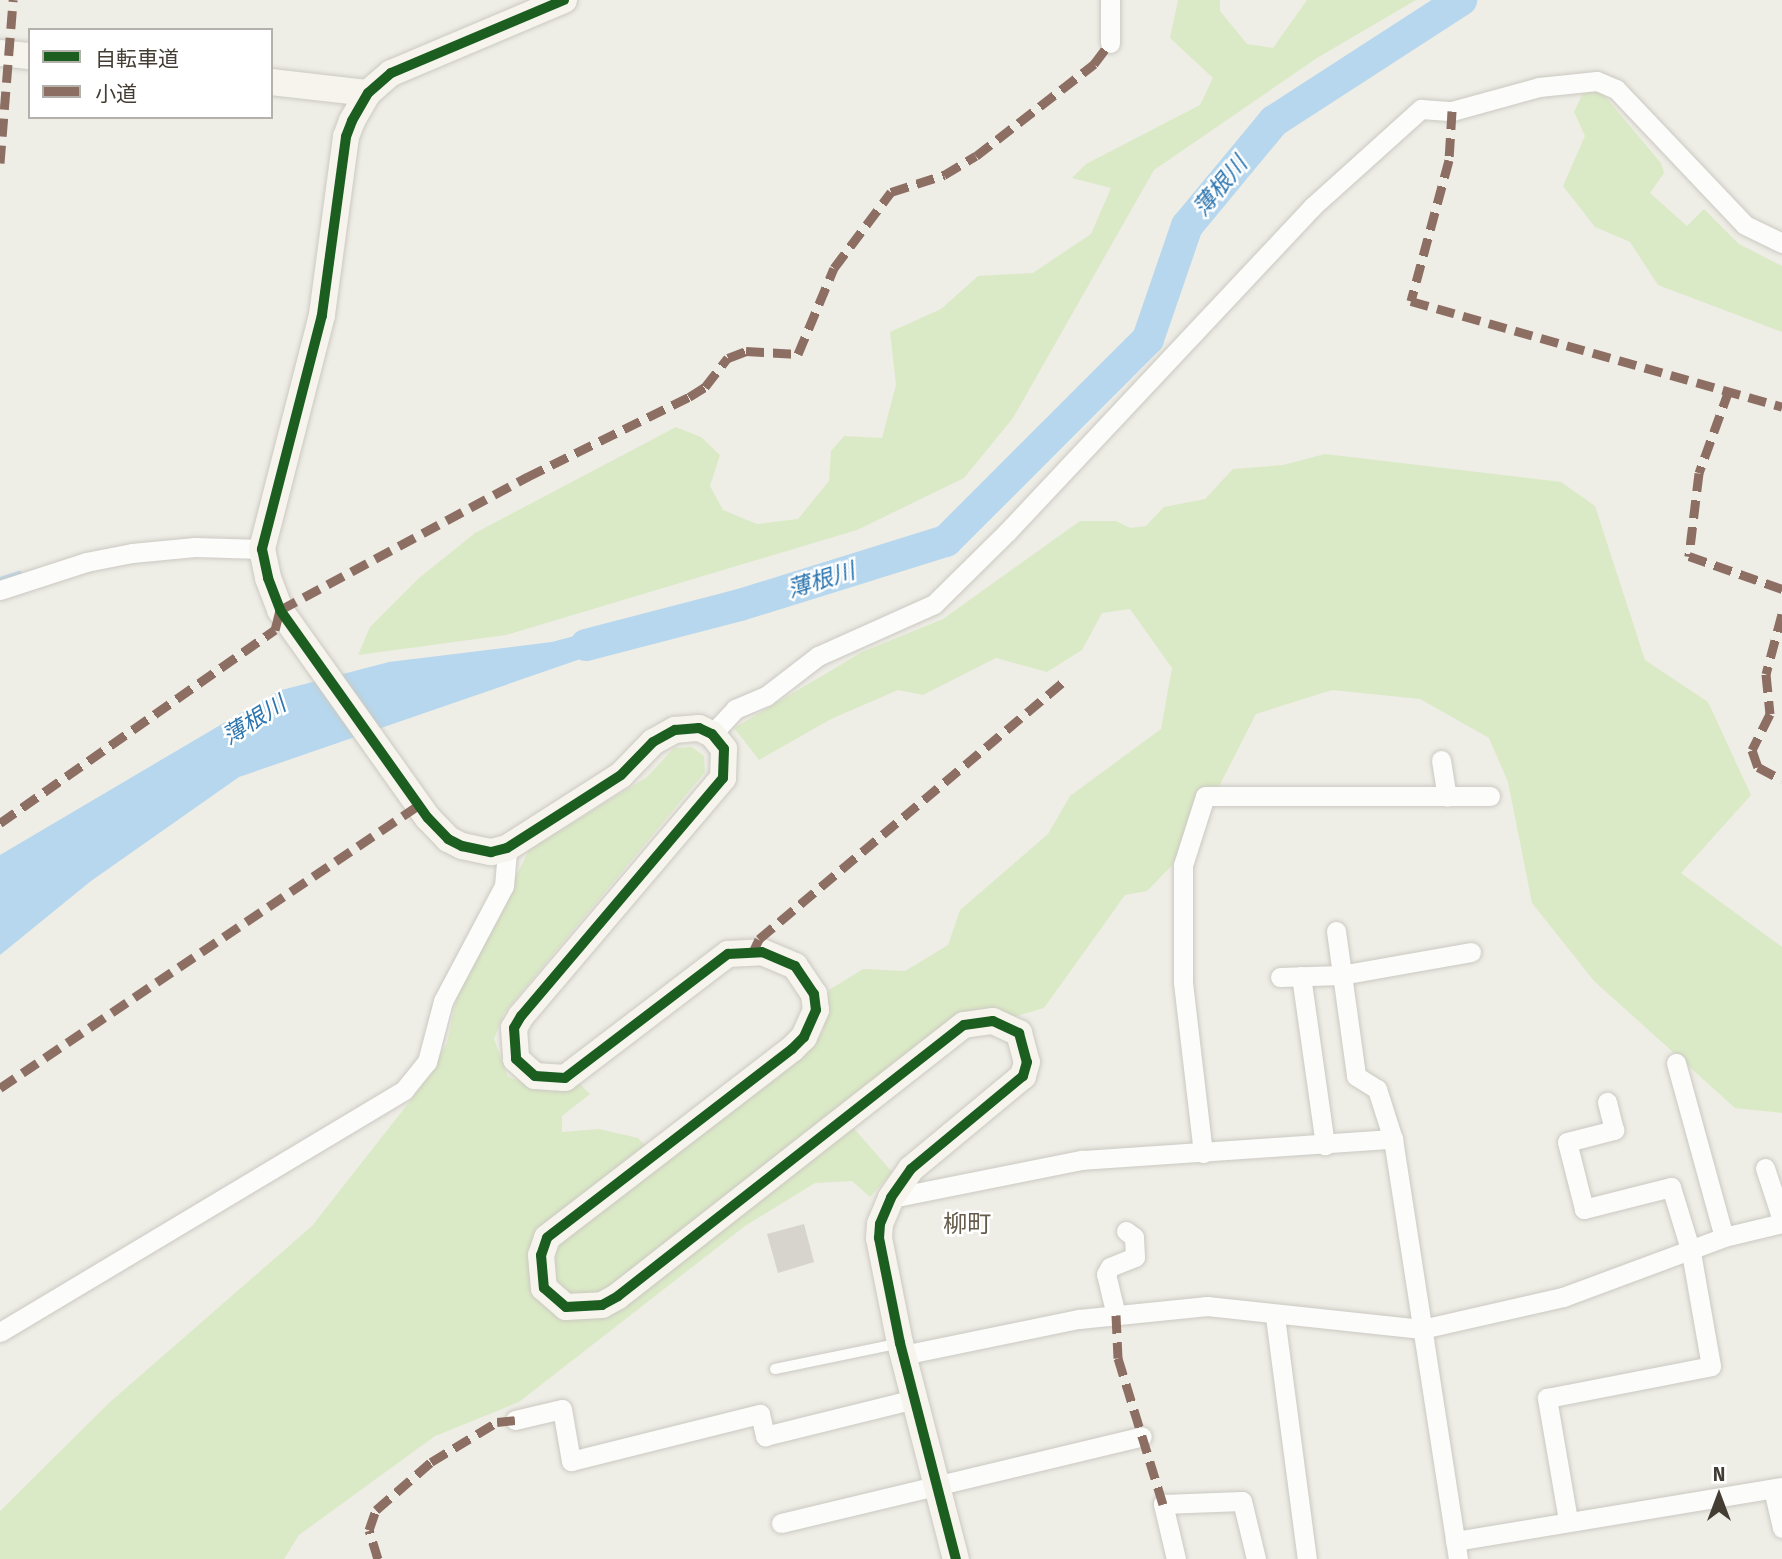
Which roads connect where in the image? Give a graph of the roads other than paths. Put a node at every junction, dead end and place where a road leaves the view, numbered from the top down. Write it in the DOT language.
graph roads {
  1 [pos="565,0"];
  2 [pos="1110,0"];
  3 [pos="1110,43"];
  4 [pos="0,53"];
  5 [pos="28,56"];
  6 [pos="273,82"];
  7 [pos="368,93"];
  8 [pos="1782,243"];
  9 [pos="262,549"];
  10 [pos="0,590"];
  11 [pos="712,734"];
  12 [pos="1441,760"];
  13 [pos="1490,796"];
  14 [pos="1447,797"];
  15 [pos="507,848"];
  16 [pos="1336,931"];
  17 [pos="1471,953"];
  18 [pos="1340,975"];
  19 [pos="1301,976"];
  20 [pos="1280,977"];
  21 [pos="1676,1063"];
  22 [pos="1607,1102"];
  23 [pos="1392,1139"];
  24 [pos="1325,1145"];
  25 [pos="1203,1153"];
  26 [pos="1765,1168"];
  27 [pos="891,1198"];
  28 [pos="1782,1222"];
  29 [pos="1126,1231"];
  30 [pos="1724,1237"];
  31 [pos="1690,1252"];
  32 [pos="1116,1315"];
  33 [pos="1275,1317"];
  34 [pos="1423,1329"];
  35 [pos="0,1332"];
  36 [pos="902,1349"];
  37 [pos="775,1369"];
  38 [pos="915,1399"];
  39 [pos="514,1420"];
  40 [pos="1142,1436"];
  41 [pos="937,1488"];
  42 [pos="1778,1488"];
  43 [pos="1568,1520"];
  44 [pos="780,1523"];
  45 [pos="1782,1528"];
  46 [pos="1457,1550"];
  47 [pos="956,1559"];
  48 [pos="1176,1559"];
  49 [pos="1256,1559"];
  50 [pos="1307,1559"];
  1 -- 7 [label="street"];
  2 -- 3 [label="street"];
  4 -- 5 [label="street"];
  6 -- 7 [label="street"];
  7 -- 9 [label="street"];
  8 -- 11 [label="street"];
  9 -- 10 [label="street"];
  9 -- 15 [label="street"];
  11 -- 15 [label="street"];
  11 -- 27 [label="street"];
  12 -- 14 [label="street"];
  13 -- 14 [label="street"];
  14 -- 25 [label="street"];
  15 -- 35 [label="street"];
  16 -- 18 [label="street"];
  17 -- 18 [label="street"];
  18 -- 19 [label="street"];
  18 -- 23 [label="street"];
  19 -- 20 [label="street"];
  19 -- 24 [label="street"];
  21 -- 30 [label="street"];
  22 -- 31 [label="street"];
  23 -- 24 [label="street"];
  23 -- 34 [label="street"];
  24 -- 25 [label="street"];
  25 -- 27 [label="street"];
  26 -- 28 [label="street"];
  27 -- 36 [label="street"];
  28 -- 30 [label="street"];
  29 -- 32 [label="street"];
  30 -- 31 [label="street"];
  31 -- 34 [label="street"];
  31 -- 43 [label="street"];
  32 -- 33 [label="street"];
  32 -- 36 [label="street"];
  33 -- 34 [label="street"];
  33 -- 50 [label="street"];
  34 -- 46 [label="street"];
  36 -- 37 [label="lane"];
  36 -- 38 [label="street"];
  38 -- 39 [label="street"];
  38 -- 41 [label="street"];
  40 -- 41 [label="street"];
  41 -- 44 [label="street"];
  41 -- 47 [label="street"];
  42 -- 43 [label="street"];
  42 -- 45 [label="street"];
  43 -- 46 [label="street"];
  48 -- 49 [label="street"];
}
